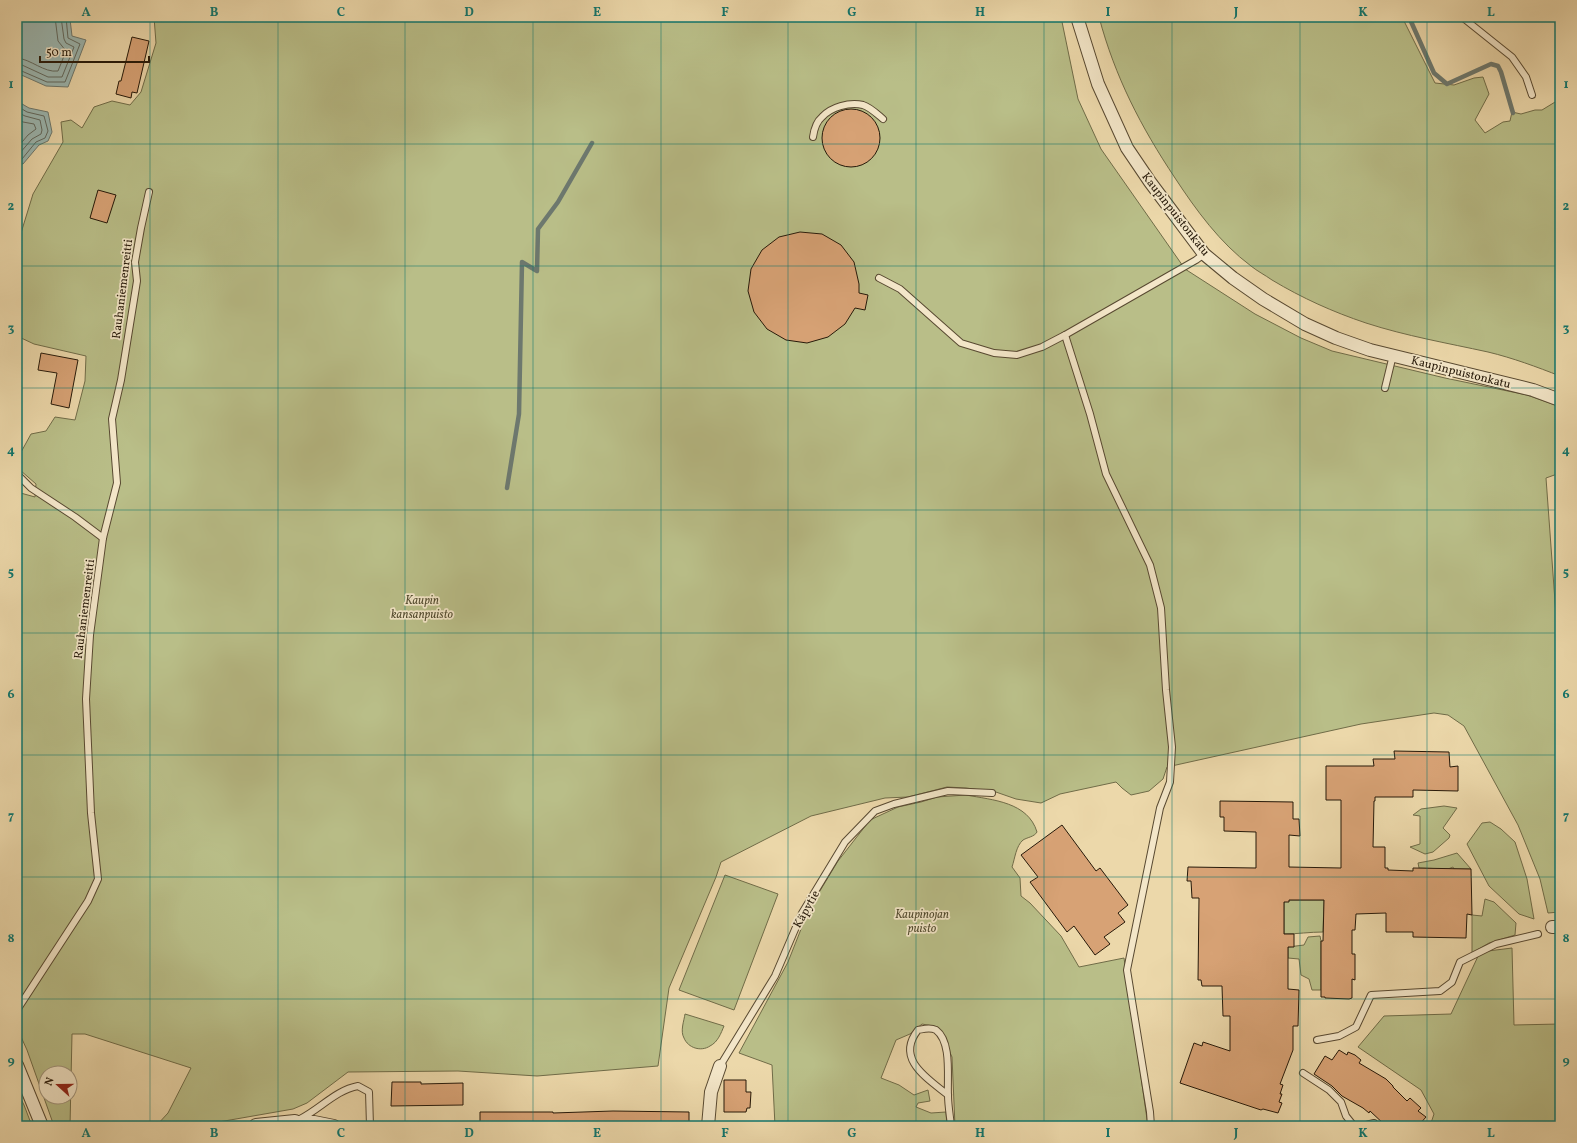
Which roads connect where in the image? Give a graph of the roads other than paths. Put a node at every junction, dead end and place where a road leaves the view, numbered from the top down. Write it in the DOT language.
graph roads {
  1 [pos="1077,17"];
  2 [pos="1462,17"];
  3 [pos="1532,95"];
  4 [pos="883,120"];
  5 [pos="813,137"];
  6 [pos="149,192"];
  7 [pos="1204,254"];
  8 [pos="879,278"];
  9 [pos="1065,335"];
  10 [pos="1393,355"];
  11 [pos="1385,388"];
  12 [pos="1560,400"];
  13 [pos="17,474"];
  14 [pos="103,538"];
  15 [pos="992,793"];
  16 [pos="1538,934"];
  17 [pos="17,1010"];
  18 [pos="1317,1040"];
  19 [pos="17,1065"];
  20 [pos="720,1066"];
  21 [pos="1303,1073"];
  22 [pos="948,1095"];
  23 [pos="294,1122"];
  24 [pos="1374,1123"];
  25 [pos="42,1126"];
  26 [pos="256,1126"];
  27 [pos="334,1126"];
  28 [pos="370,1126"];
  29 [pos="708,1126"];
  30 [pos="951,1126"];
  31 [pos="1151,1126"];
  32 [pos="1354,1126"];
  33 [pos="1362,1126"];
  1 -- 7 [label="street, Kaupinpuistonkatu"];
  2 -- 3 [label="lane"];
  4 -- 5 [label="lane"];
  6 -- 14 [label="lane, Rauhaniemenreitti"];
  7 -- 9 [label="lane"];
  7 -- 10 [label="street, Kaupinpuistonkatu"];
  8 -- 9 [label="lane"];
  9 -- 31 [label="lane"];
  10 -- 11 [label="lane"];
  10 -- 12 [label="street, Kaupinpuistonkatu"];
  13 -- 14 [label="lane"];
  14 -- 17 [label="lane, Rauhaniemenreitti"];
  15 -- 20 [label="lane, Käpytie"];
  16 -- 18 [label="lane"];
  19 -- 25 [label="street"];
  20 -- 29 [label="street, Käpytie"];
  21 -- 32 [label="lane"];
  22 -- 22 [label="lane"];
  22 -- 30 [label="lane"];
  23 -- 26 [label="street"];
  23 -- 27 [label="street"];
  23 -- 28 [label="lane"];
  24 -- 33 [label="lane"];
}
